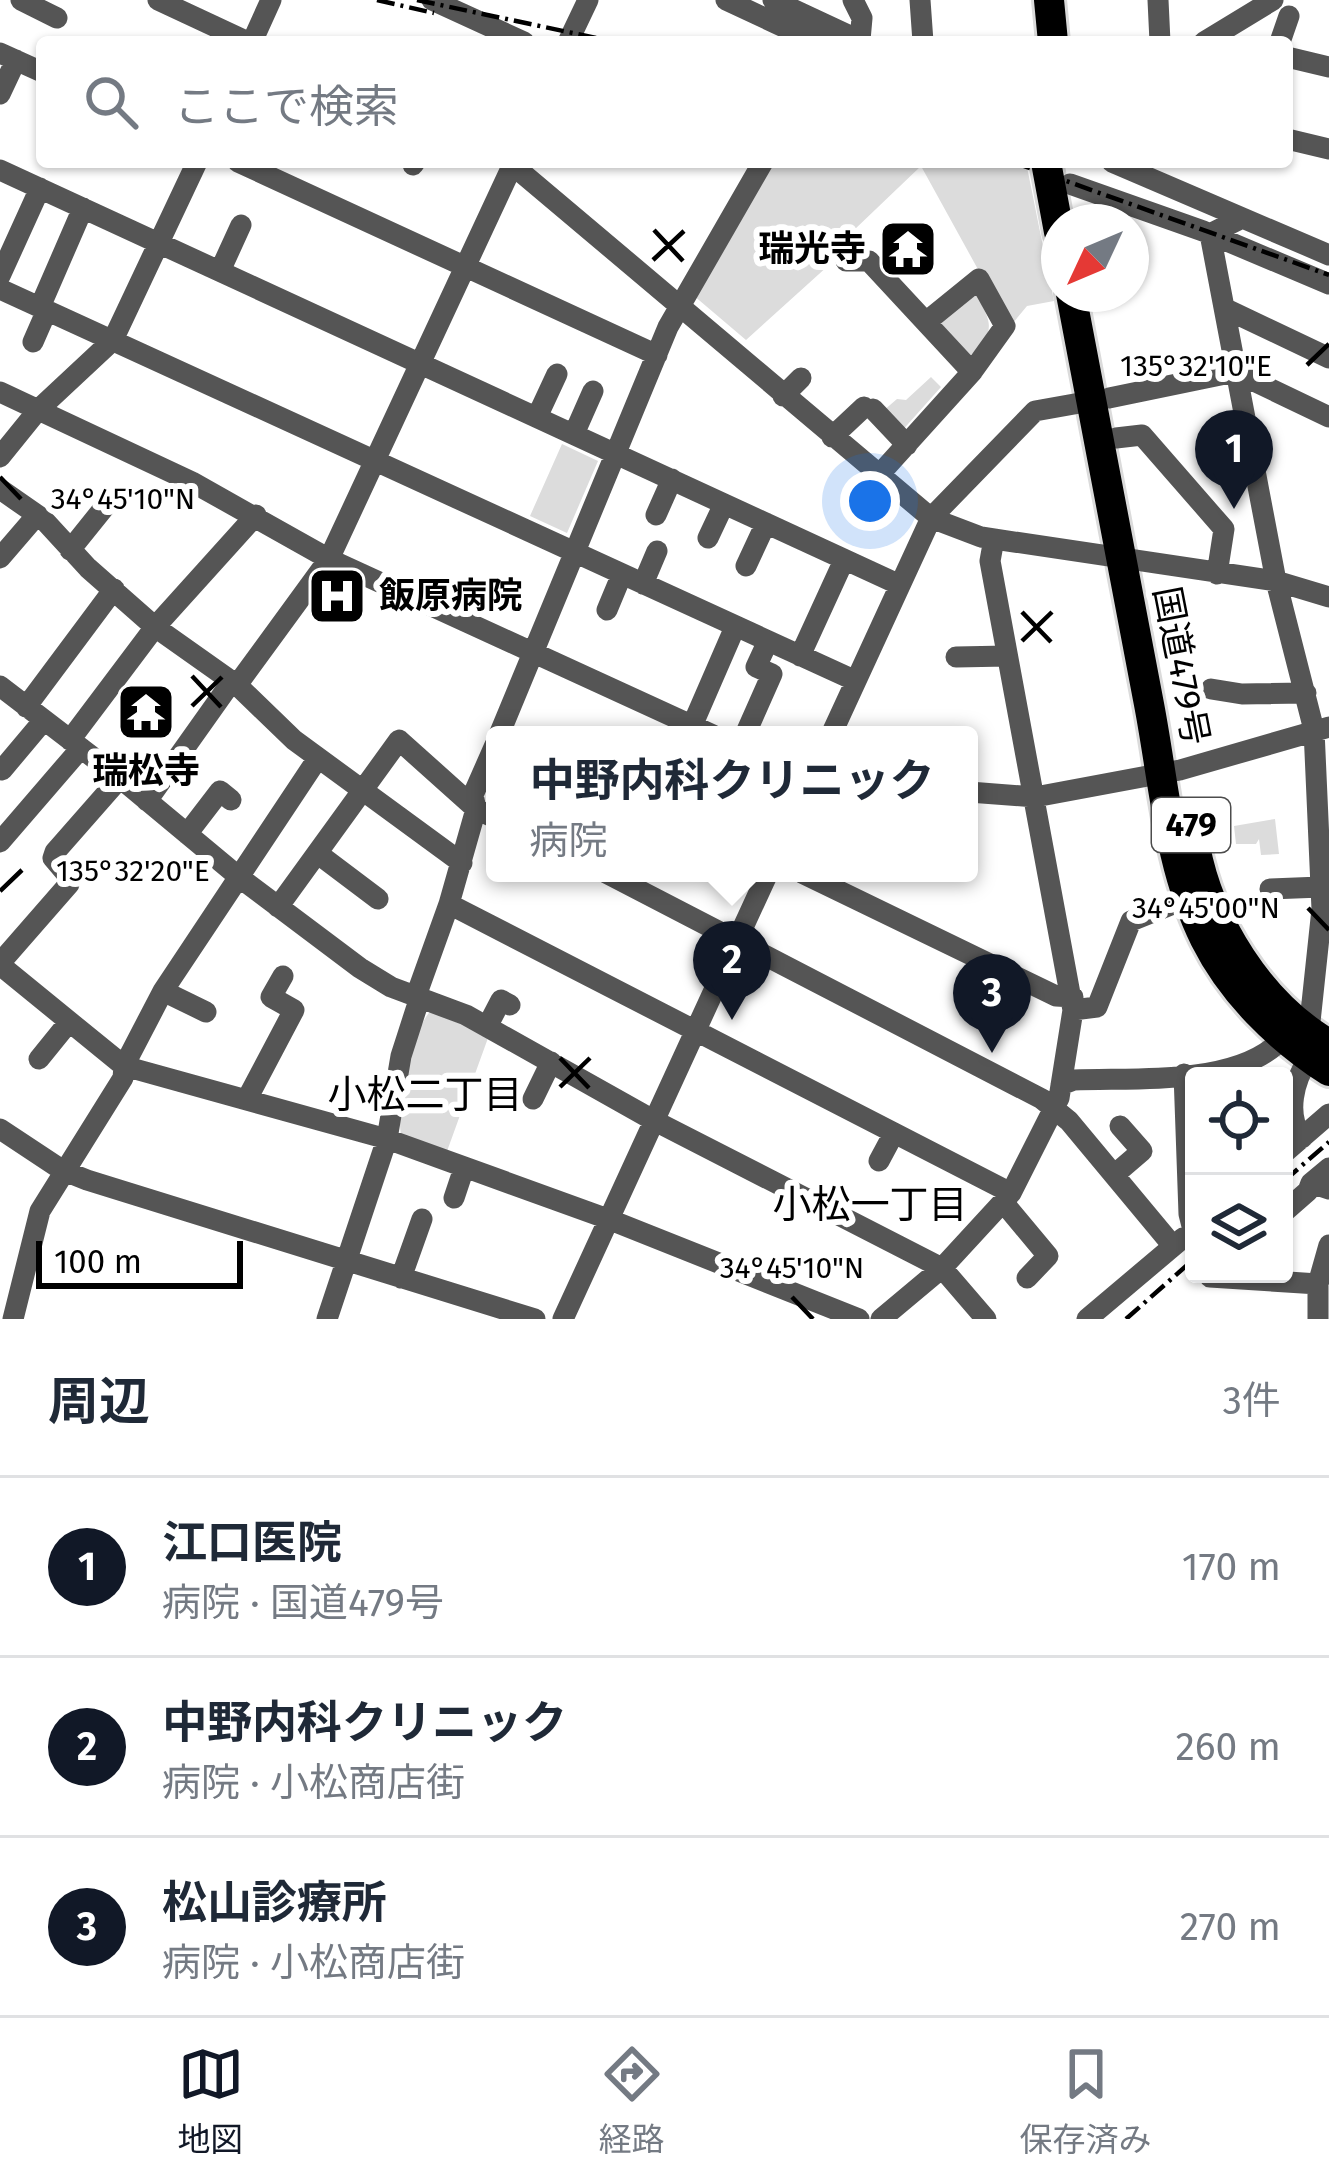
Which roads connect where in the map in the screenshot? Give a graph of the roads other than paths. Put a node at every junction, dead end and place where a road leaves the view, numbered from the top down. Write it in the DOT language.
graph roads {
  1 [pos="21,0"];
  2 [pos="158,0"];
  3 [pos="272,0"];
  4 [pos="432,0"];
  5 [pos="588,0"];
  6 [pos="726,0"];
  7 [pos="773,0"];
  8 [pos="853,0"];
  9 [pos="920,0"];
  10 [pos="1031,0"];
  11 [pos="1049,0"];
  12 [pos="1157,0"];
  13 [pos="1281,8"];
  14 [pos="57,17"];
  15 [pos="237,36"];
  16 [pos="253,36"];
  17 [pos="511,36"];
  18 [pos="571,36"];
  19 [pos="803,36"];
  20 [pos="834,36"];
  21 [pos="861,36"];
  22 [pos="922,36"];
  23 [pos="1034,36"];
  24 [pos="1052,36"];
  25 [pos="1160,36"];
  26 [pos="1218,36"];
  27 [pos="8,56"];
  28 [pos="1293,58"];
  29 [pos="1329,67"];
  30 [pos="36,69"];
  31 [pos="0,94"];
  32 [pos="1293,140"];
  33 [pos="1329,149"];
  34 [pos="194,168"];
  35 [pos="251,168"];
  36 [pos="510,168"];
  37 [pos="518,168"];
  38 [pos="760,168"];
  39 [pos="1047,168"];
  40 [pos="1127,168"];
  41 [pos="0,170"];
  42 [pos="1068,173"];
  43 [pos="1169,185"];
  44 [pos="40,188"];
  45 [pos="1054,204"];
  46 [pos="1074,204"];
  47 [pos="83,208"];
  48 [pos="1240,219"];
  49 [pos="241,224"];
  50 [pos="1206,232"];
  51 [pos="160,244"];
  52 [pos="1329,255"];
  53 [pos="846,261"];
  54 [pos="464,269"];
  55 [pos="220,271"];
  56 [pos="1329,284"];
  57 [pos="1,289"];
  58 [pos="448,302"];
  59 [pos="679,306"];
  60 [pos="44,309"];
  61 [pos="1226,309"];
  62 [pos="472,312"];
  63 [pos="1076,312"];
  64 [pos="1092,312"];
  65 [pos="926,322"];
  66 [pos="113,340"];
  67 [pos="33,342"];
  68 [pos="657,356"];
  69 [pos="1329,358"];
  70 [pos="421,364"];
  71 [pos="1234,372"];
  72 [pos="557,374"];
  73 [pos="801,378"];
  74 [pos="959,378"];
  75 [pos="593,391"];
  76 [pos="0,392"];
  77 [pos="783,395"];
  78 [pos="1100,399"];
  79 [pos="38,410"];
  80 [pos="1329,416"];
  81 [pos="537,417"];
  82 [pos="574,434"];
  83 [pos="832,437"];
  84 [pos="1116,438"];
  85 [pos="907,445"];
  86 [pos="615,453"];
  87 [pos="0,457"];
  88 [pos="376,461"];
  89 [pos="878,476"];
  90 [pos="672,479"];
  91 [pos="0,489"];
  92 [pos="111,499"];
  93 [pos="724,504"];
  94 [pos="252,513"];
  95 [pos="37,515"];
  96 [pos="656,515"];
  97 [pos="931,518"];
  98 [pos="766,523"];
  99 [pos="708,538"];
  100 [pos="994,539"];
  101 [pos="70,550"];
  102 [pos="577,553"];
  103 [pos="660,553"];
  104 [pos="0,558"];
  105 [pos="329,559"];
  106 [pos="844,560"];
  107 [pos="1131,560"];
  108 [pos="185,565"];
  109 [pos="746,566"];
  110 [pos="622,574"];
  111 [pos="1217,574"];
  112 [pos="1276,581"];
  113 [pos="643,584"];
  114 [pos="900,585"];
  115 [pos="114,589"];
  116 [pos="1329,597"];
  117 [pos="608,610"];
  118 [pos="155,627"];
  119 [pos="735,627"];
  120 [pos="767,641"];
  121 [pos="532,652"];
  122 [pos="800,656"];
  123 [pos="1007,656"];
  124 [pos="956,657"];
  125 [pos="856,681"];
  126 [pos="234,684"];
  127 [pos="0,686"];
  128 [pos="1211,689"];
  129 [pos="1306,693"];
  130 [pos="35,714"];
  131 [pos="505,726"];
  132 [pos="693,726"];
  133 [pos="703,726"];
  134 [pos="749,726"];
  135 [pos="835,726"];
  136 [pos="1322,729"];
  137 [pos="75,744"];
  138 [pos="317,758"];
  139 [pos="486,768"];
  140 [pos="2,770"];
  141 [pos="1171,772"];
  142 [pos="120,778"];
  143 [pos="1323,788"];
  144 [pos="362,792"];
  145 [pos="978,793"];
  146 [pos="1035,797"];
  147 [pos="147,800"];
  148 [pos="232,800"];
  149 [pos="485,813"];
  150 [pos="187,834"];
  151 [pos="0,842"];
  152 [pos="236,844"];
  153 [pos="317,854"];
  154 [pos="462,863"];
  155 [pos="230,870"];
  156 [pos="624,882"];
  157 [pos="764,882"];
  158 [pos="821,882"];
  159 [pos="1270,889"];
  160 [pos="378,898"];
  161 [pos="1187,898"];
  162 [pos="1324,902"];
  163 [pos="449,904"];
  164 [pos="278,907"];
  165 [pos="738,938"];
  166 [pos="0,964"];
  167 [pos="283,976"];
  168 [pos="163,991"];
  169 [pos="418,996"];
  170 [pos="1073,1003"];
  171 [pos="510,1005"];
  172 [pos="206,1012"];
  173 [pos="69,1022"];
  174 [pos="487,1027"];
  175 [pos="695,1030"];
  176 [pos="1312,1048"];
  177 [pos="39,1059"];
  178 [pos="551,1062"];
  179 [pos="124,1066"];
  180 [pos="1244,1067"];
  181 [pos="1184,1074"];
  182 [pos="1061,1085"];
  183 [pos="247,1099"];
  184 [pos="533,1099"];
  185 [pos="1055,1108"];
  186 [pos="1329,1114"];
  187 [pos="653,1120"];
  188 [pos="1120,1126"];
  189 [pos="0,1129"];
  190 [pos="894,1133"];
  191 [pos="1302,1138"];
  192 [pos="387,1139"];
  193 [pos="1293,1146"];
  194 [pos="879,1161"];
  195 [pos="464,1168"];
  196 [pos="62,1170"];
  197 [pos="1114,1175"];
  198 [pos="1188,1175"];
  199 [pos="1323,1180"];
  200 [pos="1007,1197"];
  201 [pos="454,1198"];
  202 [pos="1293,1204"];
  203 [pos="422,1219"];
  204 [pos="608,1219"];
  205 [pos="1185,1236"];
  206 [pos="1174,1246"];
  207 [pos="1329,1246"];
  208 [pos="346,1261"];
  209 [pos="942,1268"];
  210 [pos="401,1278"];
  211 [pos="1027,1278"];
  212 [pos="1293,1282"];
  213 [pos="1318,1284"];
  214 [pos="808,1310"];
  215 [pos="13,1319"];
  216 [pos="327,1319"];
  217 [pos="535,1319"];
  218 [pos="563,1319"];
  219 [pos="859,1319"];
  220 [pos="881,1319"];
  221 [pos="986,1319"];
  222 [pos="1087,1319"];
  223 [pos="1318,1319"];
  1 -- 14 [label="street"];
  2 -- 15 [label="street"];
  3 -- 16 [label="street"];
  4 -- 17 [label="street"];
  5 -- 18 [label="street"];
  6 -- 19 [label="street"];
  7 -- 20 [label="street"];
  8 -- 21 [label="street"];
  9 -- 22 [label="street"];
  10 -- 23 [label="highway"];
  11 -- 24 [label="highway"];
  12 -- 25 [label="street"];
  13 -- 26 [label="street"];
  27 -- 30 [label="street"];
  27 -- 31 [label="street"];
  28 -- 29 [label="street"];
  32 -- 33 [label="street"];
  34 -- 51 [label="street"];
  35 -- 54 [label="street"];
  36 -- 54 [label="street"];
  37 -- 59 [label="street"];
  38 -- 59 [label="street"];
  39 -- 45 [label="highway"];
  40 -- 43 [label="street"];
  41 -- 44 [label="street"];
  42 -- 46 [label="highway"];
  42 -- 50 [label="street"];
  43 -- 48 [label="street"];
  43 -- 50 [label="street"];
  44 -- 47 [label="street"];
  44 -- 57 [label="street"];
  47 -- 51 [label="street"];
  47 -- 60 [label="street"];
  48 -- 50 [label="street"];
  48 -- 52 [label="street"];
  49 -- 55 [label="street"];
  50 -- 56 [label="street"];
  50 -- 61 [label="street"];
  51 -- 55 [label="street"];
  51 -- 66 [label="street"];
  53 -- 65 [label="street"];
  54 -- 58 [label="street"];
  54 -- 68 [label="street"];
  55 -- 70 [label="street"];
  57 -- 60 [label="street"];
  58 -- 62 [label="street"];
  58 -- 70 [label="street"];
  59 -- 68 [label="street"];
  59 -- 77 [label="street"];
  60 -- 66 [label="street"];
  60 -- 67 [label="street"];
  61 -- 69 [label="street"];
  61 -- 71 [label="street"];
  63 -- 78 [label="highway, 国道479号 / 479"];
  64 -- 78 [label="highway, 国道479号 / 479"];
  65 -- 74 [label="street"];
  65 -- 74 [label="street"];
  66 -- 79 [label="street"];
  66 -- 88 [label="street"];
  68 -- 86 [label="street"];
  70 -- 81 [label="street"];
  70 -- 88 [label="street"];
  71 -- 78 [label="street"];
  71 -- 80 [label="street"];
  71 -- 112 [label="street"];
  72 -- 81 [label="street"];
  73 -- 77 [label="street"];
  74 -- 85 [label="street"];
  75 -- 82 [label="street"];
  76 -- 79 [label="street"];
  77 -- 83 [label="street"];
  78 -- 84 [label="highway, 国道479号 / 479"];
  78 -- 97 [label="street"];
  78 -- 107 [label="highway, 国道479号 / 479"];
  79 -- 87 [label="street"];
  79 -- 94 [label="street"];
  81 -- 82 [label="street"];
  82 -- 86 [label="street"];
  83 -- 85 [label="street"];
  83 -- 89 [label="street"];
  84 -- 107 [label="highway, 国道479号 / 479"];
  84 -- 111 [label="street"];
  85 -- 89 [label="street"];
  86 -- 90 [label="street"];
  86 -- 102 [label="street"];
  88 -- 102 [label="street"];
  88 -- 105 [label="street"];
  89 -- 97 [label="street"];
  90 -- 93 [label="street"];
  90 -- 96 [label="street"];
  91 -- 95 [label="street"];
  92 -- 101 [label="street"];
  93 -- 98 [label="street"];
  93 -- 99 [label="street"];
  94 -- 105 [label="street"];
  94 -- 108 [label="street"];
  94 -- 118 [label="street"];
  95 -- 101 [label="street"];
  95 -- 104 [label="street"];
  97 -- 100 [label="street"];
  97 -- 114 [label="street"];
  98 -- 106 [label="street"];
  98 -- 109 [label="street"];
  100 -- 107 [label="street"];
  100 -- 123 [label="street"];
  101 -- 115 [label="street"];
  102 -- 110 [label="street"];
  102 -- 121 [label="street"];
  103 -- 113 [label="street"];
  105 -- 121 [label="street"];
  105 -- 126 [label="street"];
  106 -- 114 [label="street"];
  106 -- 122 [label="street"];
  107 -- 111 [label="street"];
  107 -- 141 [label="highway, 国道479号 / 479"];
  110 -- 113 [label="street"];
  110 -- 117 [label="street"];
  111 -- 112 [label="street"];
  112 -- 116 [label="street"];
  112 -- 129 [label="street"];
  113 -- 119 [label="street"];
  114 -- 125 [label="street"];
  115 -- 118 [label="street"];
  115 -- 130 [label="street"];
  118 -- 126 [label="street"];
  118 -- 137 [label="street"];
  119 -- 120 [label="street"];
  119 -- 133 [label="street"];
  120 -- 122 [label="street"];
  120 -- 134 [label="street"];
  121 -- 131 [label="street"];
  121 -- 132 [label="street"];
  122 -- 125 [label="street"];
  123 -- 124 [label="street"];
  123 -- 146 [label="street"];
  125 -- 135 [label="street"];
  126 -- 138 [label="street"];
  126 -- 147 [label="street"];
  127 -- 130 [label="street"];
  128 -- 129 [label="street"];
  129 -- 136 [label="street"];
  130 -- 137 [label="street"];
  130 -- 140 [label="street"];
  136 -- 141 [label="street"];
  136 -- 143 [label="street"];
  137 -- 142 [label="street"];
  137 -- 151 [label="street"];
  138 -- 144 [label="street"];
  138 -- 155 [label="street"];
  139 -- 149 [label="street"];
  141 -- 146 [label="street"];
  141 -- 161 [label="highway, 国道479号 / 479"];
  141 -- 176 [label="highway, 国道479号 / 479"];
  142 -- 147 [label="street"];
  142 -- 166 [label="street"];
  143 -- 162 [label="street"];
  144 -- 149 [label="street"];
  144 -- 153 [label="street"];
  144 -- 154 [label="street"];
  145 -- 146 [label="street"];
  146 -- 170 [label="street"];
  147 -- 150 [label="street"];
  148 -- 150 [label="street"];
  149 -- 154 [label="street"];
  150 -- 155 [label="street"];
  152 -- 155 [label="street"];
  153 -- 160 [label="street"];
  153 -- 164 [label="street"];
  154 -- 163 [label="street"];
  155 -- 164 [label="street"];
  155 -- 168 [label="street"];
  156 -- 165 [label="street"];
  157 -- 165 [label="street"];
  158 -- 170 [label="street"];
  159 -- 162 [label="street"];
  161 -- 170 [label="street"];
  161 -- 176 [label="highway, 国道479号 / 479"];
  162 -- 176 [label="street"];
  163 -- 169 [label="street"];
  163 -- 175 [label="street"];
  164 -- 169 [label="street"];
  165 -- 175 [label="street"];
  165 -- 185 [label="street"];
  166 -- 173 [label="street"];
  167 -- 183 [label="street"];
  168 -- 172 [label="street"];
  168 -- 179 [label="street"];
  169 -- 174 [label="street"];
  169 -- 192 [label="street"];
  170 -- 182 [label="street"];
  171 -- 174 [label="street"];
  173 -- 177 [label="street"];
  173 -- 179 [label="street"];
  174 -- 178 [label="street"];
  175 -- 187 [label="street"];
  175 -- 190 [label="street"];
  176 -- 180 [label="street"];
  176 -- 191 [label="street"];
  178 -- 184 [label="street"];
  178 -- 187 [label="street"];
  179 -- 183 [label="street"];
  179 -- 196 [label="street"];
  181 -- 182 [label="street"];
  181 -- 198 [label="street"];
  182 -- 185 [label="street"];
  183 -- 192 [label="street"];
  185 -- 197 [label="street"];
  185 -- 200 [label="street"];
  186 -- 191 [label="street"];
  187 -- 204 [label="street"];
  187 -- 209 [label="street"];
  188 -- 197 [label="street"];
  189 -- 196 [label="street"];
  190 -- 194 [label="street"];
  190 -- 200 [label="street"];
  191 -- 193 [label="street"];
  192 -- 195 [label="street"];
  192 -- 208 [label="street"];
  195 -- 201 [label="street"];
  195 -- 204 [label="street"];
  196 -- 208 [label="street"];
  196 -- 215 [label="street"];
  197 -- 206 [label="street"];
  199 -- 202 [label="street"];
  200 -- 209 [label="street"];
  200 -- 211 [label="street"];
  203 -- 210 [label="street"];
  204 -- 214 [label="street"];
  204 -- 218 [label="street"];
  205 -- 206 [label="street"];
  206 -- 222 [label="street"];
  207 -- 213 [label="street"];
  208 -- 210 [label="street"];
  208 -- 216 [label="street"];
  209 -- 220 [label="street"];
  209 -- 221 [label="street"];
  210 -- 217 [label="street"];
  212 -- 213 [label="street"];
  213 -- 223 [label="street"];
  214 -- 219 [label="street"];
}
